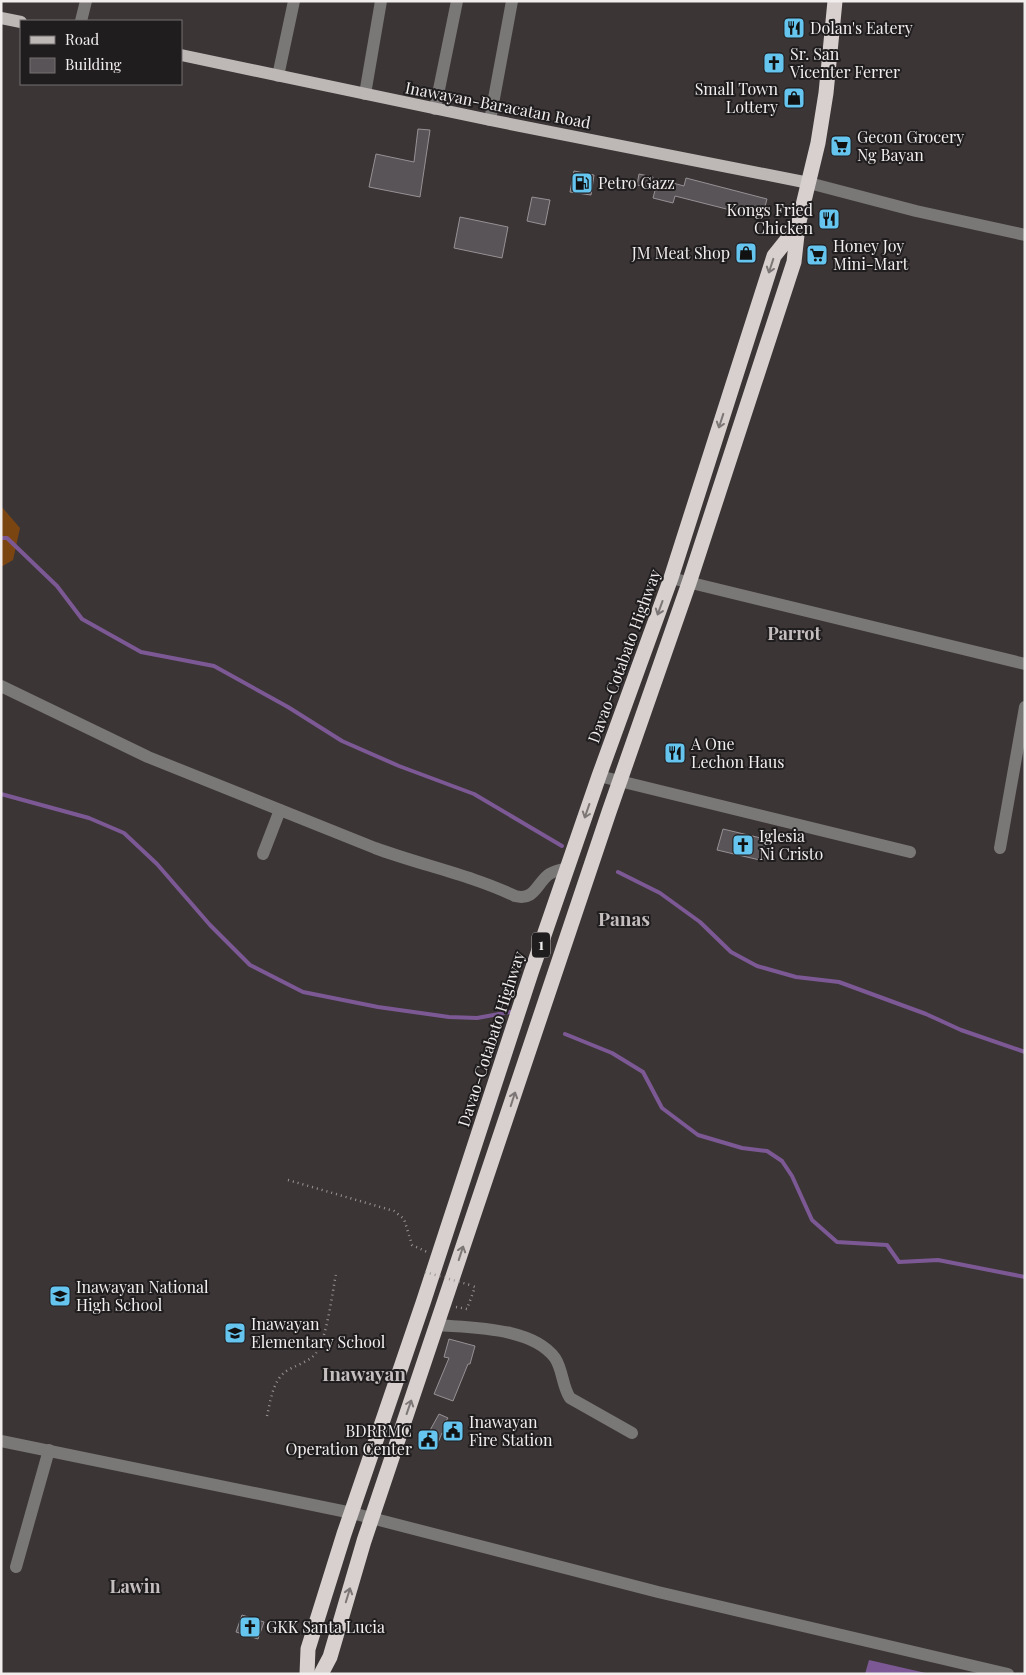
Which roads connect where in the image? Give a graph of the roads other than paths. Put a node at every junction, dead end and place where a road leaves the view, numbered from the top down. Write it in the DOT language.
graph roads {
  1 [pos="86,1"];
  2 [pos="294,1"];
  3 [pos="381,1"];
  4 [pos="457,1"];
  5 [pos="512,1"];
  6 [pos="835,1"];
  7 [pos="1,18"];
  8 [pos="81,20"];
  9 [pos="20,22"];
  10 [pos="182,56"];
  11 [pos="278,76"];
  12 [pos="365,94"];
  13 [pos="435,109"];
  14 [pos="490,120"];
  15 [pos="809,183"];
  16 [pos="798,226"];
  17 [pos="1025,235"];
  18 [pos="671,578"];
  19 [pos="689,583"];
  20 [pos="1025,664"];
  21 [pos="1,686"];
  22 [pos="1025,707"];
  23 [pos="599,776"];
  24 [pos="619,781"];
  25 [pos="280,810"];
  26 [pos="1000,848"];
  27 [pos="910,852"];
  28 [pos="263,854"];
  29 [pos="567,868"];
  30 [pos="438,1325"];
  31 [pos="632,1433"];
  32 [pos="1,1441"];
  33 [pos="49,1450"];
  34 [pos="352,1513"];
  35 [pos="372,1519"];
  36 [pos="16,1567"];
  37 [pos="306,1674"];
  38 [pos="321,1674"];
  39 [pos="1008,1674"];
  1 -- 8 [label="street"];
  2 -- 11 [label="street"];
  3 -- 12 [label="street"];
  4 -- 13 [label="street"];
  5 -- 14 [label="street"];
  6 -- 15 [label="highway, Davao-Cotabato Highway / 1"];
  7 -- 9 [label="main road"];
  10 -- 11 [label="main road, Inawayan-Baracatan Road"];
  11 -- 12 [label="main road, Inawayan-Baracatan Road"];
  12 -- 13 [label="main road, Inawayan-Baracatan Road"];
  13 -- 14 [label="main road, Inawayan-Baracatan Road"];
  14 -- 15 [label="main road, Inawayan-Baracatan Road"];
  15 -- 16 [label="highway, Davao-Cotabato Highway / 1"];
  15 -- 17 [label="street"];
  16 -- 18 [label="highway, Davao-Cotabato Highway / 1, one-way"];
  16 -- 19 [label="highway, Davao-Cotabato Highway / 1"];
  18 -- 19 [label="street"];
  18 -- 23 [label="highway, Davao-Cotabato Highway / 1, one-way"];
  19 -- 20 [label="street"];
  19 -- 24 [label="highway, Davao-Cotabato Highway / 1"];
  21 -- 25 [label="street"];
  22 -- 26 [label="street"];
  23 -- 24 [label="street"];
  23 -- 29 [label="highway, Davao-Cotabato Highway / 1, one-way"];
  24 -- 27 [label="street"];
  30 -- 24 [label="highway, Davao-Cotabato Highway / 1, one-way"];
  25 -- 28 [label="street"];
  25 -- 29 [label="street"];
  29 -- 34 [label="highway, Davao-Cotabato Highway / 1"];
  30 -- 31 [label="street"];
  35 -- 30 [label="highway, Davao-Cotabato Highway / 1, one-way"];
  32 -- 33 [label="street"];
  33 -- 34 [label="street"];
  33 -- 36 [label="street"];
  34 -- 35 [label="street"];
  34 -- 37 [label="highway, Davao-Cotabato Highway / 1"];
  38 -- 35 [label="highway, Davao-Cotabato Highway / 1, one-way"];
  35 -- 39 [label="street"];
}
